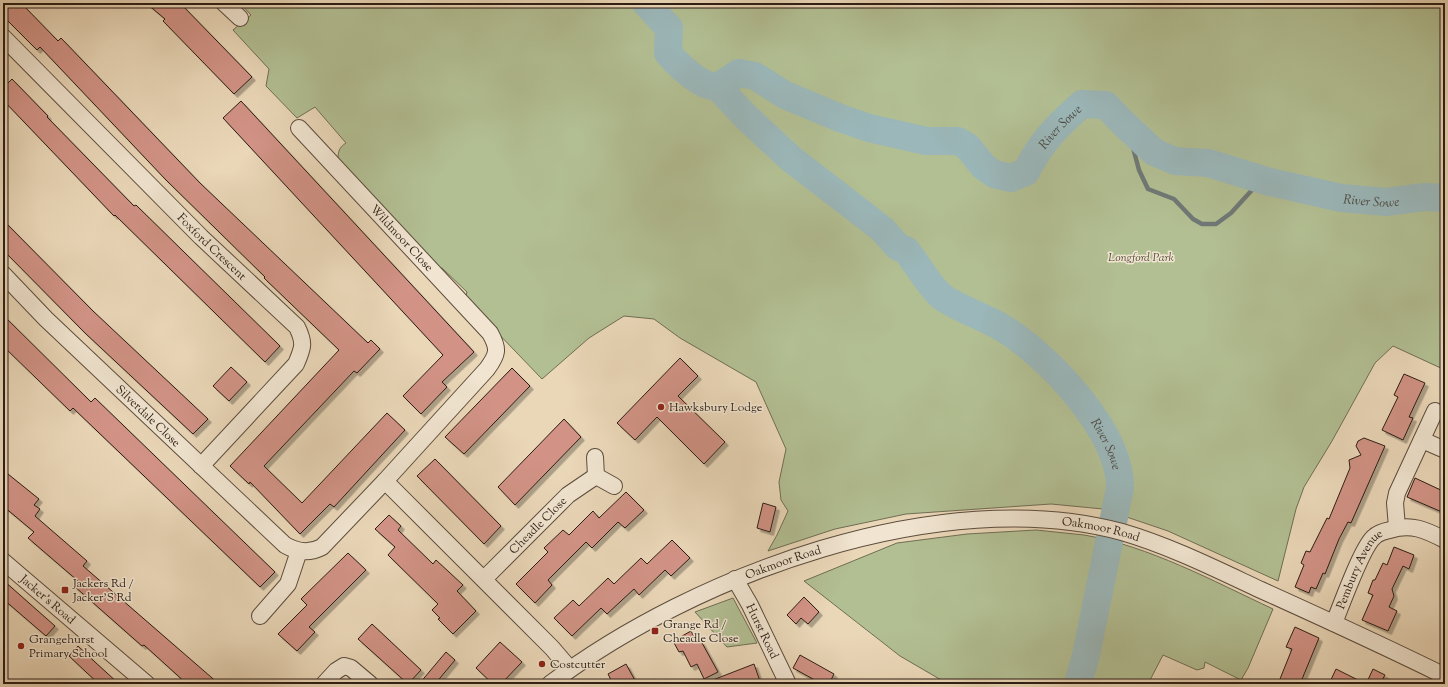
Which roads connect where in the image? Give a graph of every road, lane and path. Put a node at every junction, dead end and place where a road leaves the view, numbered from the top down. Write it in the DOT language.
graph roads {
  1 [pos="224,3"];
  2 [pos="240,18"];
  3 [pos="3,37"];
  4 [pos="299,128"];
  5 [pos="3,274"];
  6 [pos="1435,410"];
  7 [pos="1422,440"];
  8 [pos="1445,450"];
  9 [pos="595,457"];
  10 [pos="201,466"];
  11 [pos="596,476"];
  12 [pos="385,481"];
  13 [pos="614,486"];
  14 [pos="1397,527"];
  15 [pos="1445,540"];
  16 [pos="299,551"];
  17 [pos="3,561"];
  18 [pos="484,579"];
  19 [pos="735,579"];
  20 [pos="260,616"];
  21 [pos="1334,623"];
  22 [pos="570,669"];
  23 [pos="1445,676"];
  24 [pos="147,684"];
  25 [pos="324,684"];
  26 [pos="370,684"];
  27 [pos="550,684"];
  28 [pos="788,684"];
  1 -- 2 [label="street"];
  3 -- 10 [label="street, Foxford Crescent"];
  4 -- 12 [label="street, Wildmoor Close"];
  5 -- 10 [label="street, Silverdale Close"];
  6 -- 7 [label="street, Pembury Avenue"];
  7 -- 8 [label="street"];
  7 -- 14 [label="street, Pembury Avenue"];
  9 -- 11 [label="street"];
  10 -- 16 [label="street, Silverdale Close"];
  11 -- 13 [label="street"];
  11 -- 18 [label="street, Cheadle Close"];
  12 -- 16 [label="street"];
  12 -- 18 [label="street"];
  14 -- 15 [label="street, Pembury Avenue"];
  14 -- 21 [label="street, Pembury Avenue"];
  16 -- 20 [label="street"];
  17 -- 24 [label="street, Jacker's Road"];
  18 -- 22 [label="street"];
  19 -- 21 [label="street, Oakmoor Road"];
  19 -- 22 [label="street, Oakmoor Road"];
  19 -- 28 [label="street, Hurst Road"];
  21 -- 23 [label="street, Oakmoor Road"];
  22 -- 27 [label="street, Oakmoor Road"];
  25 -- 26 [label="street"];
}
